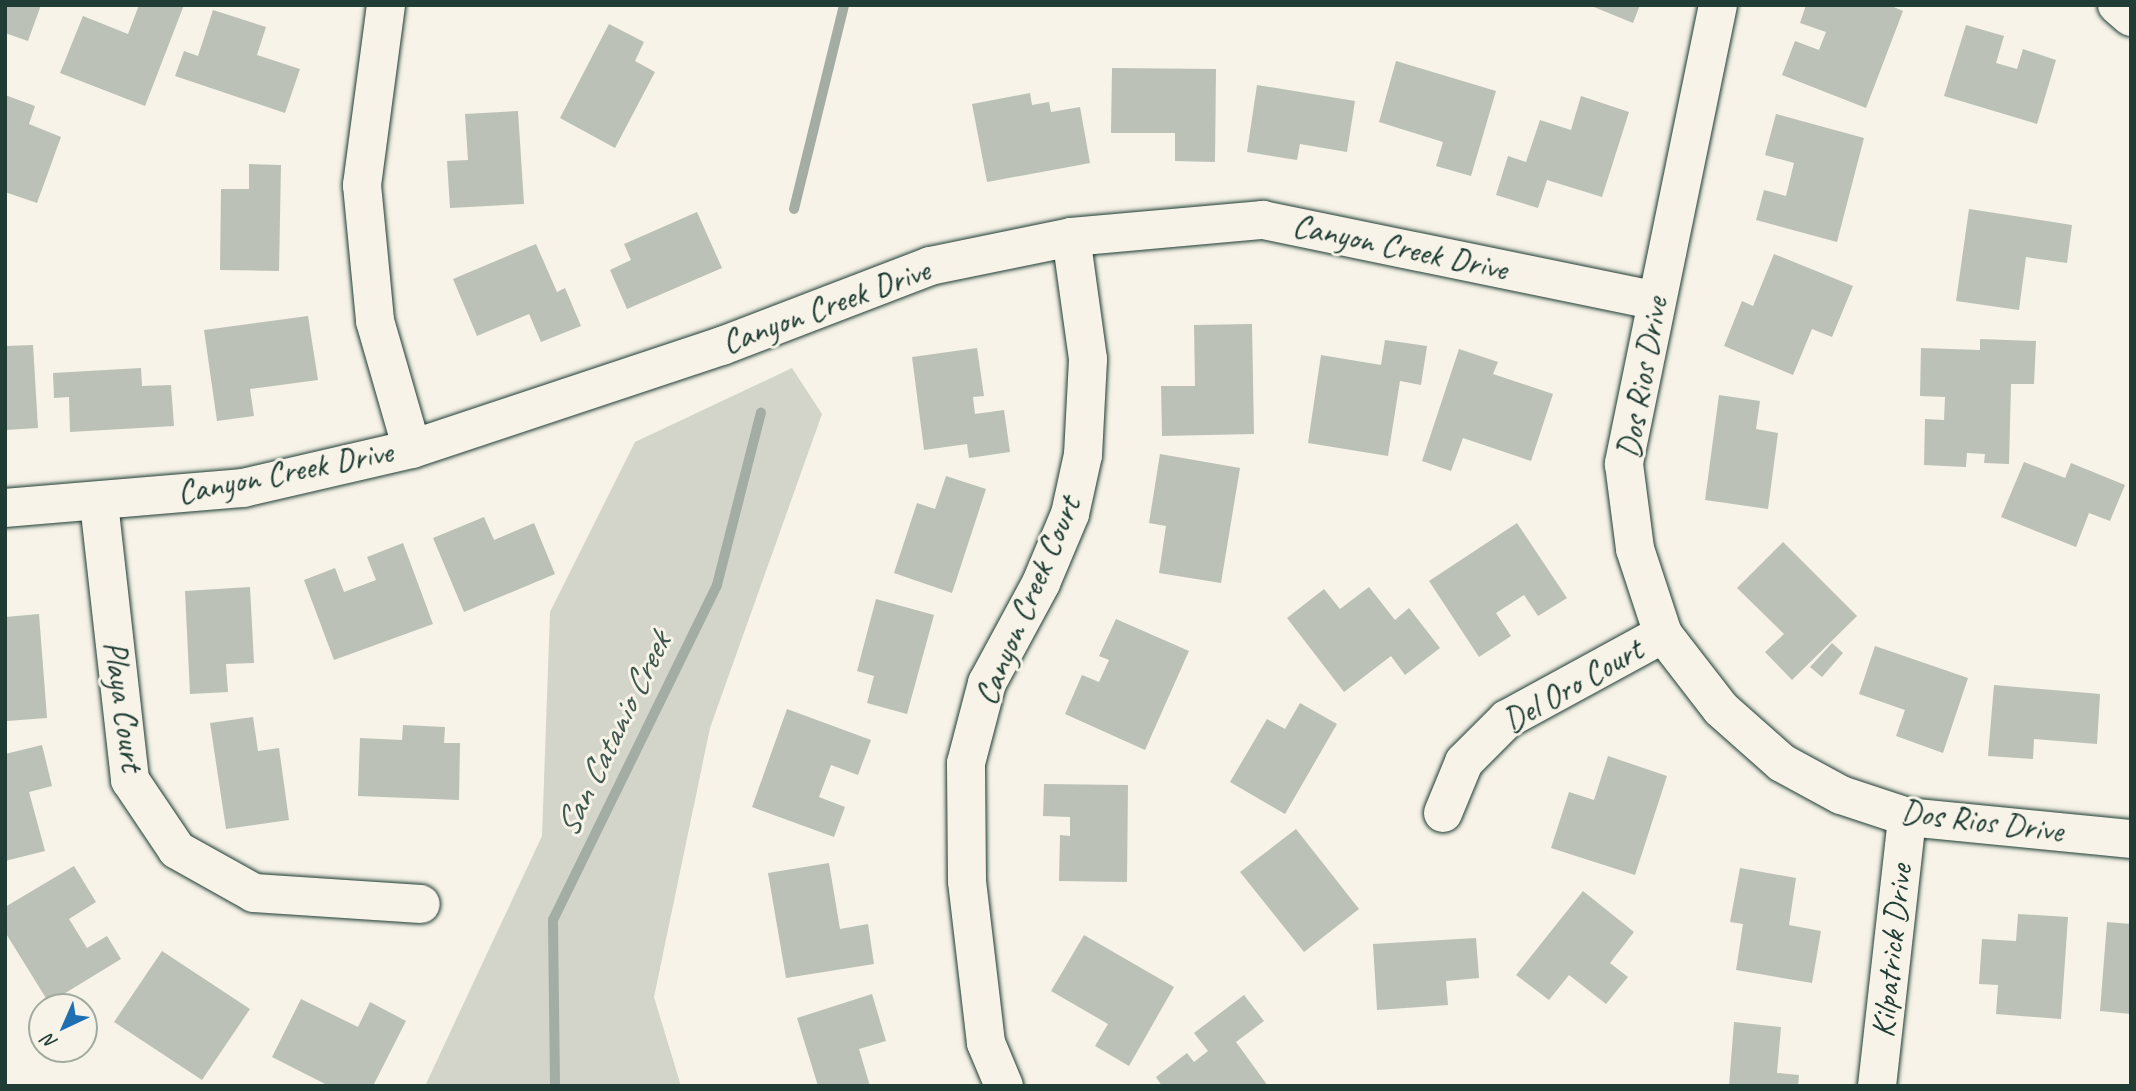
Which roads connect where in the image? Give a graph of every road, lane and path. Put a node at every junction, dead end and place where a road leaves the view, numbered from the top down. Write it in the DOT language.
graph roads {
  1 [pos="386,5"];
  2 [pos="1718,5"];
  3 [pos="2117,5"];
  4 [pos="2131,17"];
  5 [pos="1071,237"];
  6 [pos="1656,301"];
  7 [pos="412,449"];
  8 [pos="99,503"];
  9 [pos="5,508"];
  10 [pos="1663,634"];
  11 [pos="1443,813"];
  12 [pos="1907,817"];
  13 [pos="2131,839"];
  14 [pos="421,904"];
  15 [pos="1004,1086"];
  16 [pos="1877,1086"];
  1 -- 7 [label="street"];
  2 -- 6 [label="street, Dos Rios Drive"];
  3 -- 4 [label="street"];
  5 -- 6 [label="street, Canyon Creek Drive"];
  5 -- 7 [label="street, Canyon Creek Drive"];
  5 -- 15 [label="street, Canyon Creek Court"];
  6 -- 10 [label="street, Dos Rios Drive"];
  7 -- 8 [label="street, Canyon Creek Drive"];
  8 -- 9 [label="street, Canyon Creek Drive"];
  8 -- 14 [label="street, Playa Court"];
  10 -- 11 [label="street, Del Oro Court"];
  10 -- 12 [label="street, Dos Rios Drive"];
  12 -- 13 [label="street, Dos Rios Drive"];
  12 -- 16 [label="street, Kilpatrick Drive"];
}
